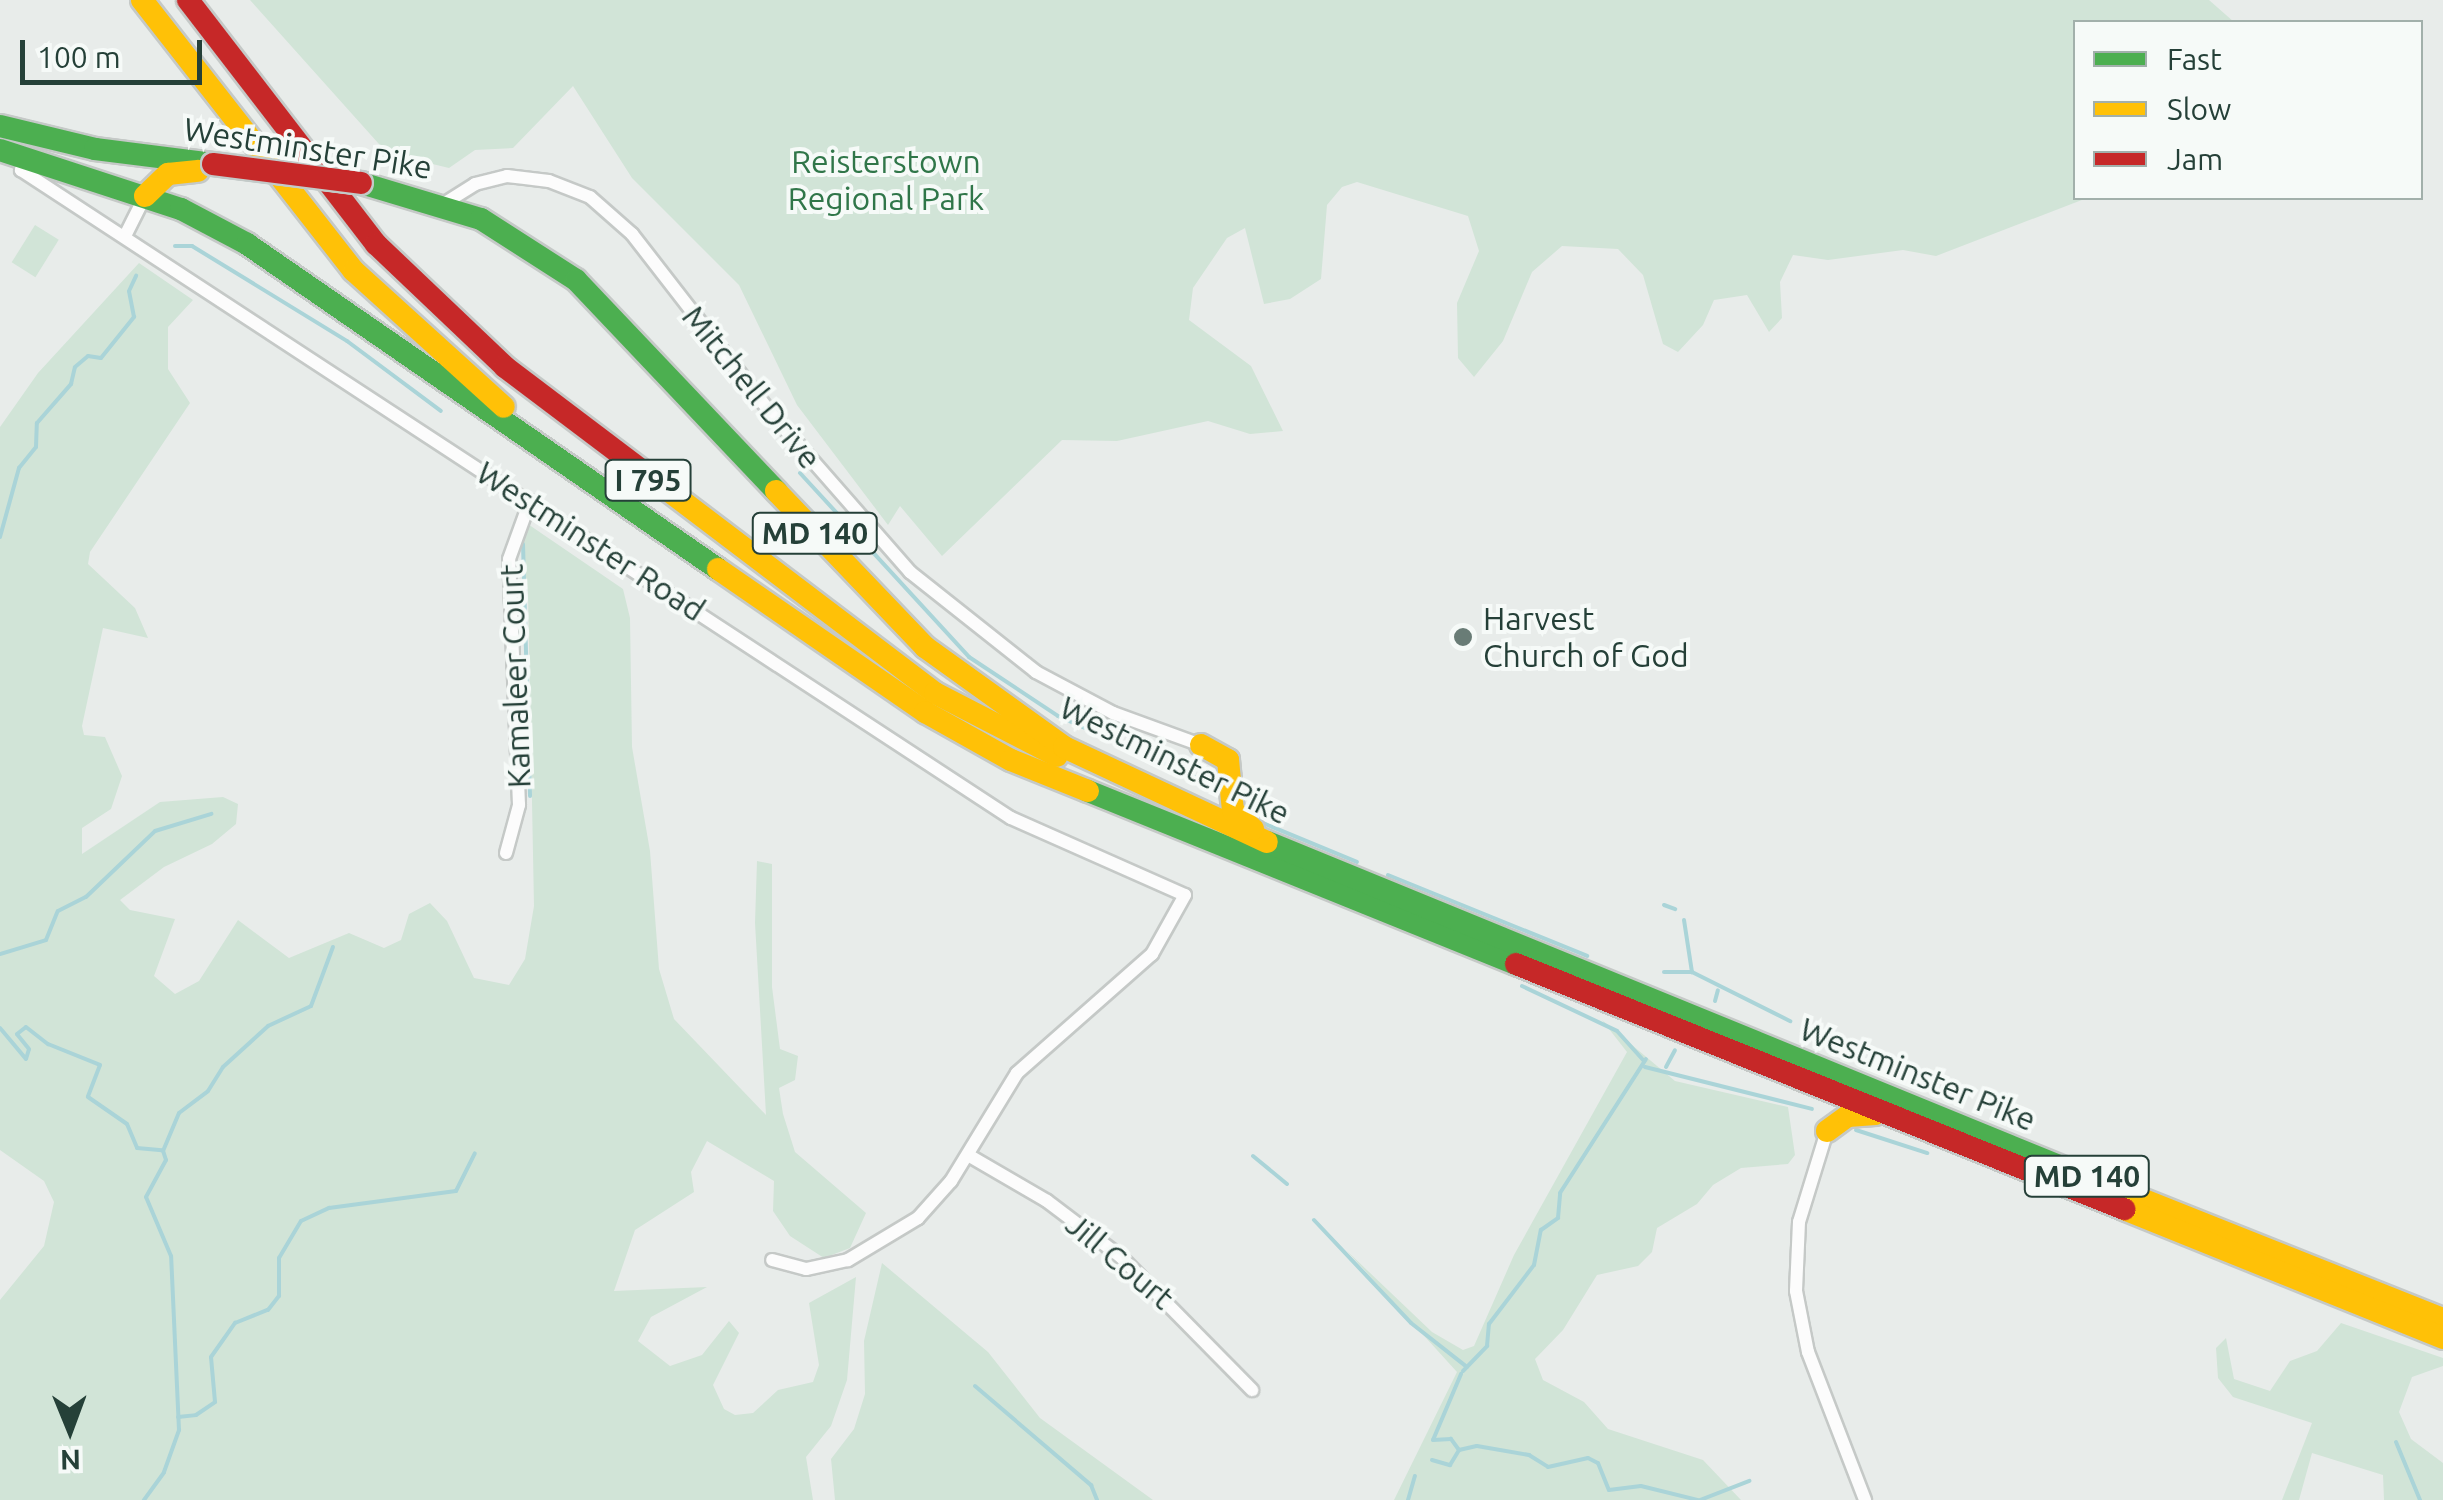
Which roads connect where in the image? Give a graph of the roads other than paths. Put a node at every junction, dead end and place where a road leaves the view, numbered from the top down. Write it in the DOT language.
graph roads {
  1 [pos="142,0"];
  2 [pos="188,0"];
  3 [pos="0,126"];
  4 [pos="95,149"];
  5 [pos="0,150"];
  6 [pos="123,153"];
  7 [pos="15,162"];
  8 [pos="217,168"];
  9 [pos="146,196"];
  10 [pos="445,203"];
  11 [pos="126,234"];
  12 [pos="530,501"];
  13 [pos="744,582"];
  14 [pos="1200,745"];
  15 [pos="1217,821"];
  16 [pos="1276,846"];
  17 [pos="506,853"];
  18 [pos="1800,1082"];
  19 [pos="1884,1114"];
  20 [pos="1827,1130"];
  21 [pos="968,1154"];
  22 [pos="772,1260"];
  23 [pos="2443,1318"];
  24 [pos="2443,1338"];
  25 [pos="1252,1390"];
  26 [pos="1865,1500"];
  1 -- 13 [label="highway, I 795"];
  2 -- 15 [label="highway, I 795"];
  3 -- 4 [label="highway, Westminster Pike / MD 140"];
  4 -- 6 [label="highway, Westminster Pike / MD 140"];
  4 -- 7 [label="highway"];
  5 -- 7 [label="highway, Westminster Pike / MD 140"];
  6 -- 8 [label="highway, Westminster Pike / MD 140"];
  6 -- 9 [label="highway"];
  7 -- 9 [label="highway, Westminster Pike / MD 140"];
  7 -- 11 [label="street, Westminster Road"];
  8 -- 9 [label="highway"];
  8 -- 10 [label="highway, Westminster Pike / MD 140, bridge"];
  9 -- 11 [label="street"];
  9 -- 13 [label="highway, Westminster Pike / MD 140"];
  10 -- 14 [label="street, Mitchell Drive"];
  10 -- 15 [label="highway, Westminster Pike / MD 140"];
  11 -- 12 [label="street, Westminster Road"];
  12 -- 17 [label="street, Kamaleer Court"];
  12 -- 21 [label="street, Westminster Road"];
  13 -- 18 [label="highway, Westminster Pike / MD 140"];
  14 -- 16 [label="highway"];
  15 -- 16 [label="highway, Westminster Pike / MD 140"];
  16 -- 23 [label="highway, Westminster Pike / MD 140"];
  18 -- 19 [label="highway, Westminster Pike / MD 140"];
  18 -- 20 [label="highway"];
  19 -- 20 [label="highway"];
  19 -- 24 [label="highway, Westminster Pike / MD 140"];
  20 -- 26 [label="street"];
  21 -- 22 [label="street"];
  21 -- 25 [label="street, Jill Court"];
}
